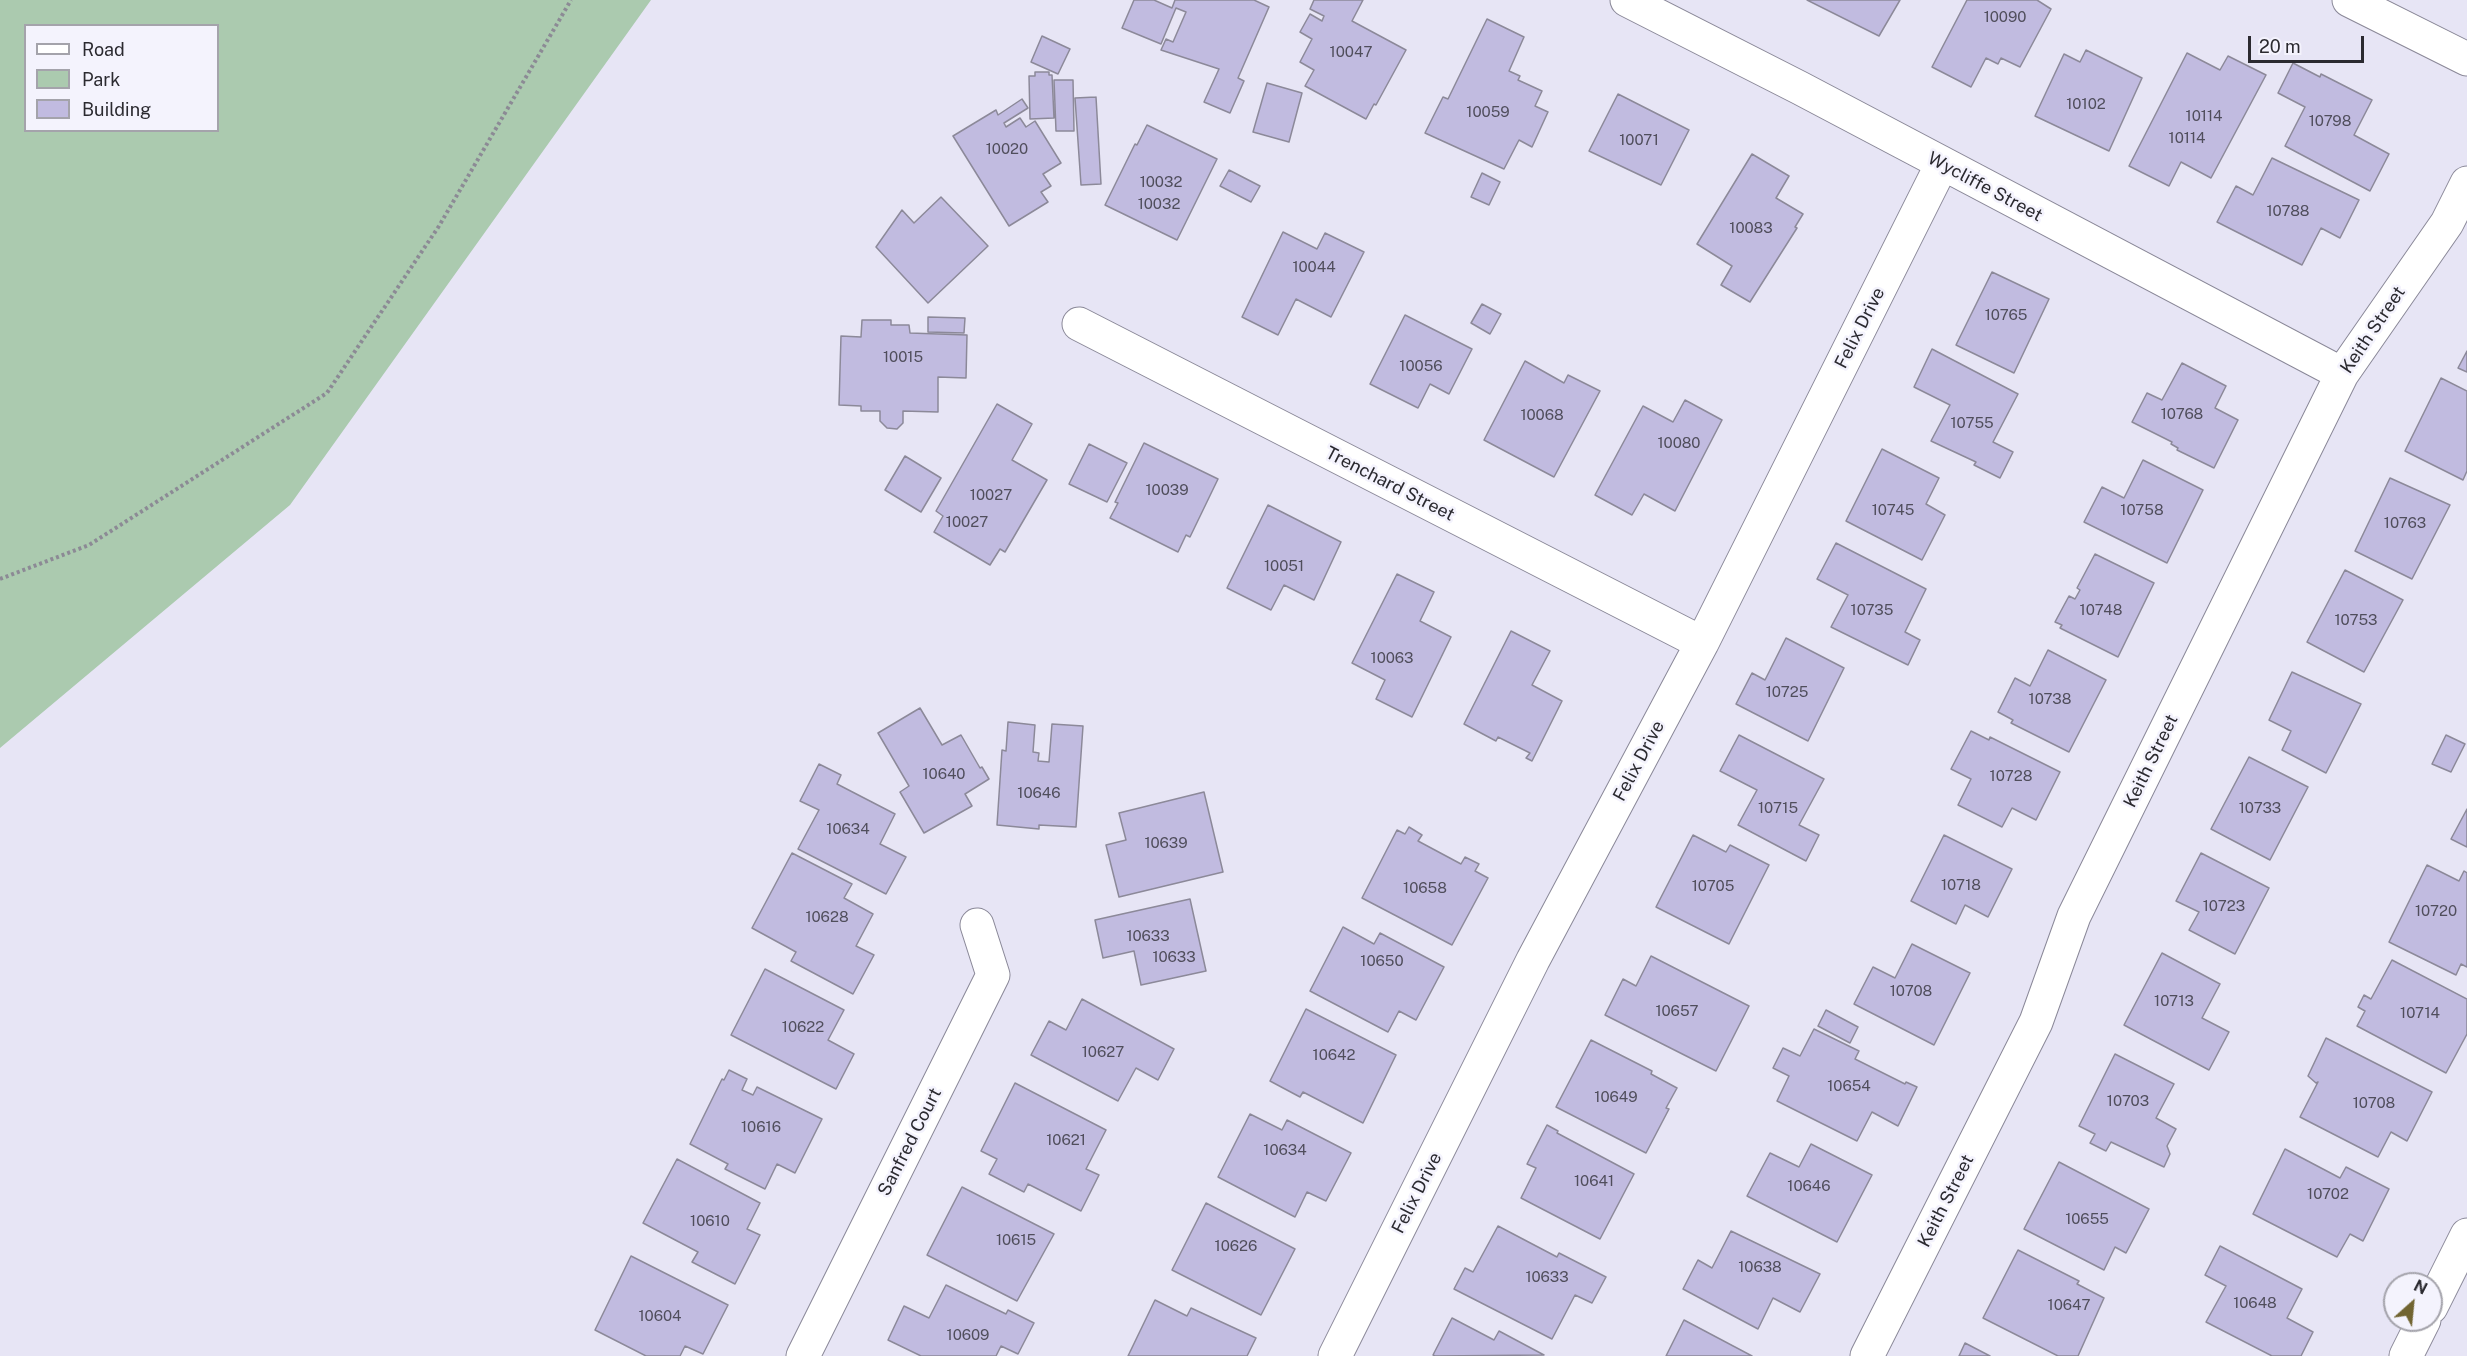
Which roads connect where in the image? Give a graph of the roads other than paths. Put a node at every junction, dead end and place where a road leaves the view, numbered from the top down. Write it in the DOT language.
graph roads {
  1 [pos="1627,0"];
  2 [pos="2349,0"];
  3 [pos="2467,59"];
  4 [pos="1942,164"];
  5 [pos="2467,183"];
  6 [pos="1079,324"];
  7 [pos="2342,374"];
  8 [pos="1702,643"];
  9 [pos="978,925"];
  10 [pos="2467,1235"];
  11 [pos="2443,1283"];
  12 [pos="2418,1332"];
  13 [pos="803,1356"];
  14 [pos="1335,1356"];
  15 [pos="1867,1356"];
  16 [pos="2406,1356"];
  1 -- 4 [label="street, Wycliffe Street"];
  2 -- 3 [label="street"];
  4 -- 7 [label="street, Wycliffe Street"];
  4 -- 8 [label="street, Felix Drive"];
  5 -- 7 [label="street, Keith Street"];
  6 -- 8 [label="street, Trenchard Street"];
  7 -- 15 [label="street, Keith Street"];
  8 -- 14 [label="street, Felix Drive"];
  9 -- 13 [label="street, Sanfred Court"];
  10 -- 11 [label="street"];
  12 -- 16 [label="street"];
}
